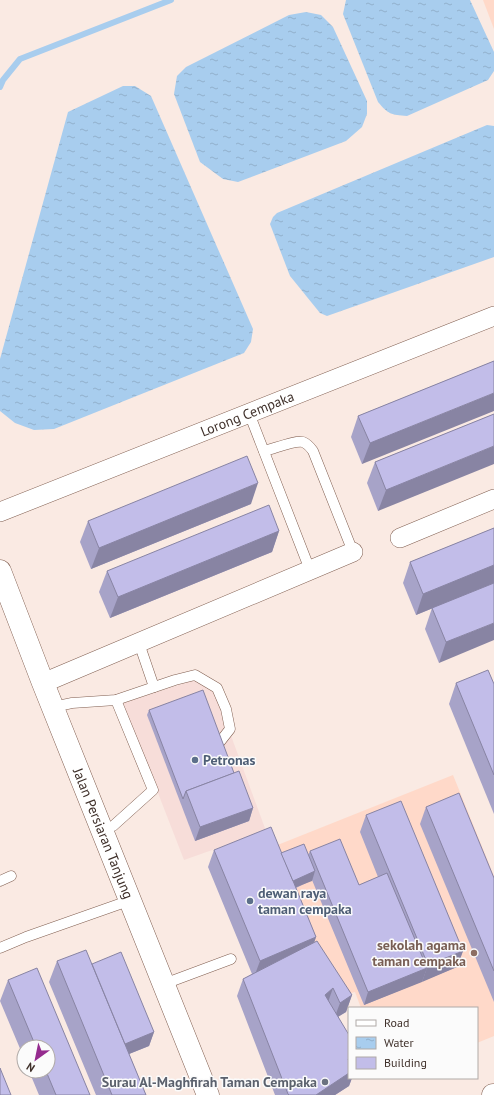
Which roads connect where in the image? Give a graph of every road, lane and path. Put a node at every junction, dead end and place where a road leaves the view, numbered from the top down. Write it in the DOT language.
graph roads {
  1 [pos="494,316"];
  2 [pos="249,413"];
  3 [pos="264,451"];
  4 [pos="494,499"];
  5 [pos="0,512"];
  6 [pos="400,538"];
  7 [pos="353,552"];
  8 [pos="310,570"];
  9 [pos="0,571"];
  10 [pos="139,643"];
  11 [pos="43,683"];
  12 [pos="154,687"];
  13 [pos="116,700"];
  14 [pos="53,708"];
  15 [pos="219,743"];
  16 [pos="102,829"];
  17 [pos="11,876"];
  18 [pos="0,881"];
  19 [pos="130,900"];
  20 [pos="0,948"];
  21 [pos="231,959"];
  22 [pos="164,984"];
  23 [pos="208,1095"];
  1 -- 2 [label="street, Lorong Cempaka"];
  2 -- 3 [label="lane"];
  2 -- 5 [label="street, Lorong Cempaka"];
  3 -- 7 [label="lane"];
  3 -- 8 [label="lane"];
  4 -- 6 [label="street"];
  7 -- 8 [label="street"];
  8 -- 10 [label="street"];
  9 -- 11 [label="main road, Jalan Persiaran Tanjung"];
  10 -- 11 [label="street"];
  10 -- 12 [label="lane"];
  11 -- 14 [label="main road, Jalan Persiaran Tanjung"];
  12 -- 13 [label="lane"];
  12 -- 15 [label="lane"];
  13 -- 14 [label="lane"];
  13 -- 16 [label="lane"];
  14 -- 16 [label="main road, Jalan Persiaran Tanjung"];
  16 -- 19 [label="main road, Jalan Persiaran Tanjung"];
  17 -- 18 [label="lane"];
  19 -- 20 [label="lane"];
  19 -- 22 [label="main road, Jalan Persiaran Tanjung"];
  21 -- 22 [label="lane"];
  22 -- 23 [label="main road, Jalan Persiaran Tanjung"];
}
